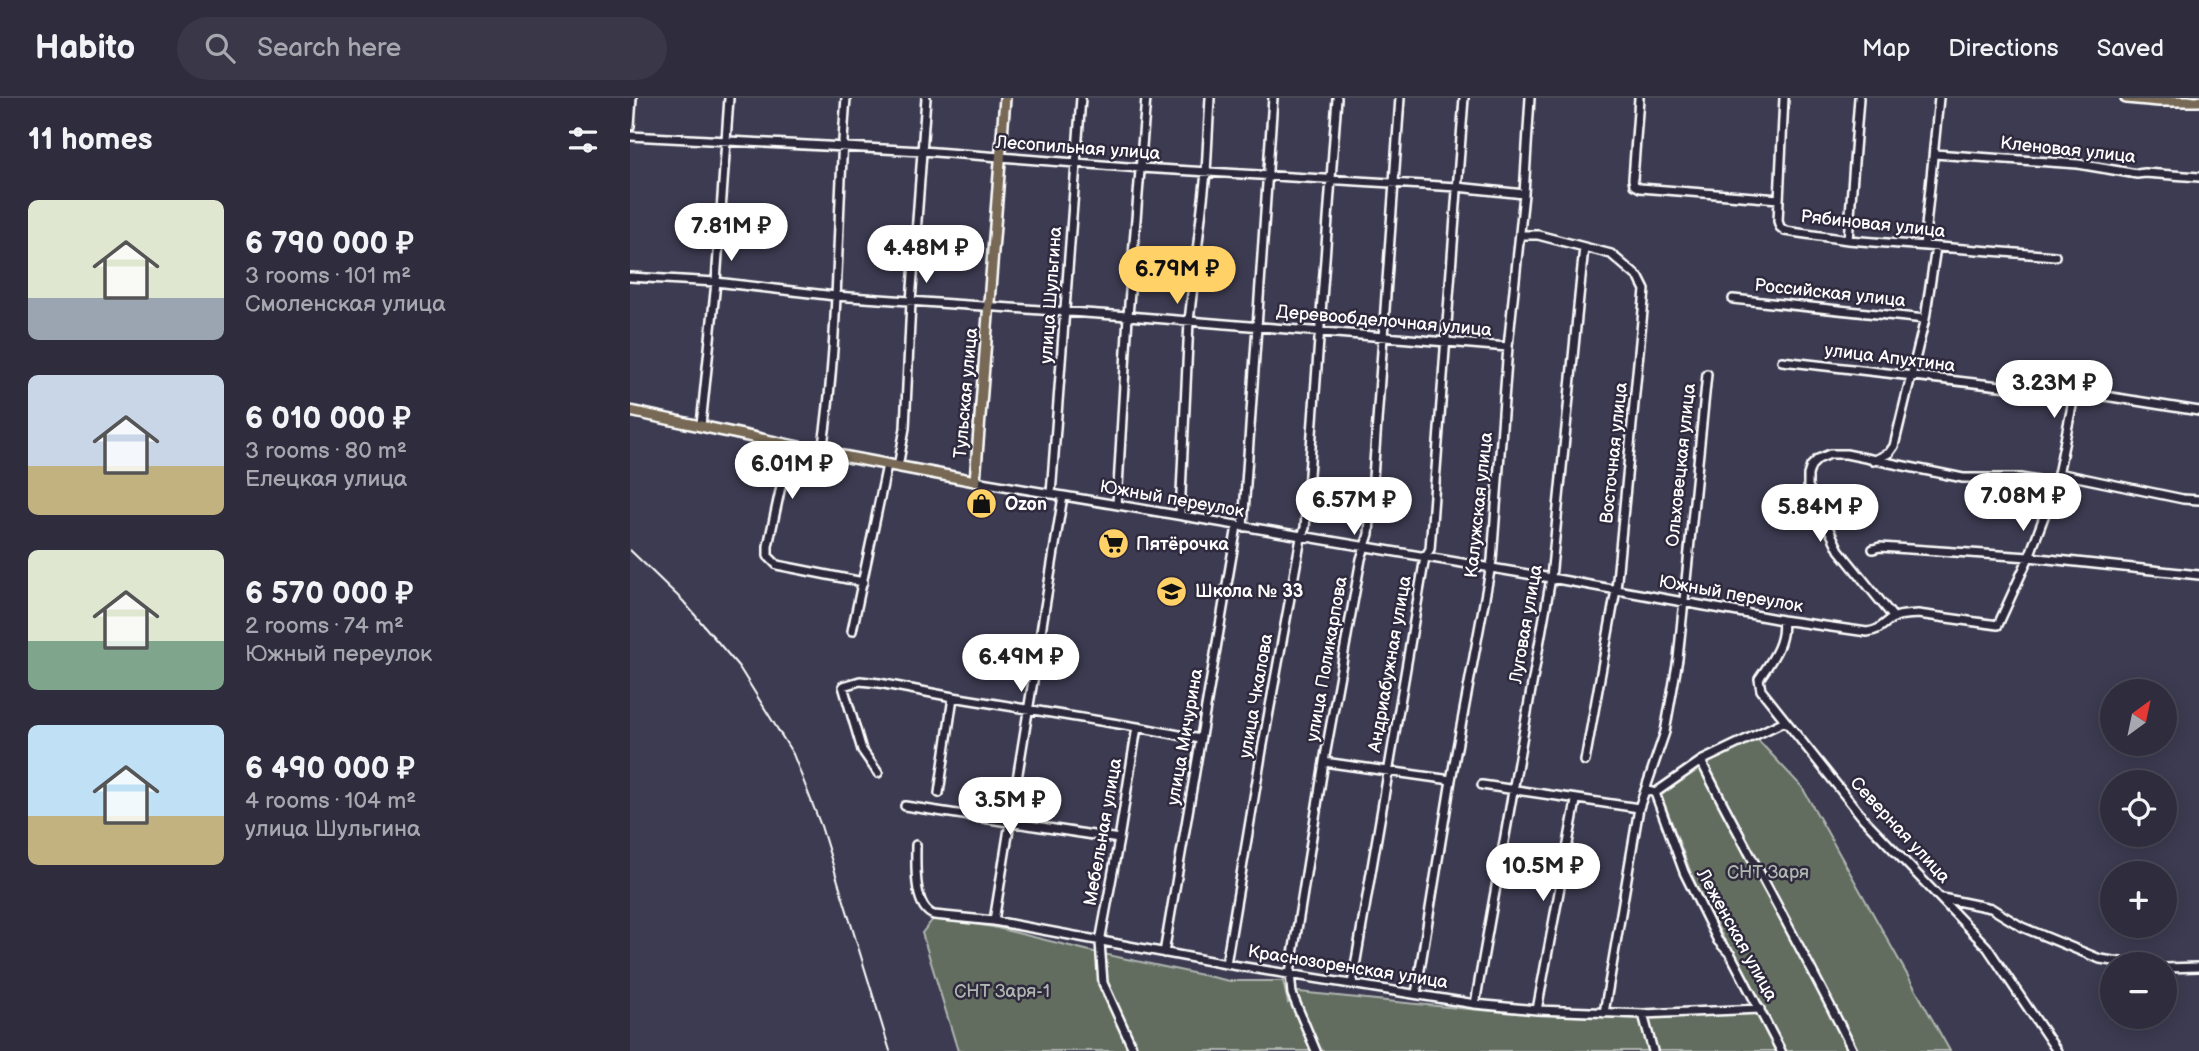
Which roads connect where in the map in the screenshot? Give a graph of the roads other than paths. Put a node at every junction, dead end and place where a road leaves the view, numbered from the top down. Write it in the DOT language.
graph roads {
  1 [pos="632,98"];
  2 [pos="729,98"];
  3 [pos="846,98"];
  4 [pos="926,98"];
  5 [pos="1005,98"];
  6 [pos="1081,98"];
  7 [pos="1146,98"];
  8 [pos="1210,98"];
  9 [pos="1273,98"];
  10 [pos="1337,98"];
  11 [pos="1400,98"];
  12 [pos="1464,98"];
  13 [pos="1530,98"];
  14 [pos="1639,98"];
  15 [pos="1784,98"];
  16 [pos="1859,98"];
  17 [pos="1939,98"];
  18 [pos="2126,98"];
  19 [pos="2199,101"];
  20 [pos="630,125"];
  21 [pos="630,136"];
  22 [pos="725,139"];
  23 [pos="842,146"];
  24 [pos="922,151"];
  25 [pos="1934,154"];
  26 [pos="1001,158"];
  27 [pos="1077,163"];
  28 [pos="1141,168"];
  29 [pos="1206,173"];
  30 [pos="1268,176"];
  31 [pos="2199,177"];
  32 [pos="1331,181"];
  33 [pos="1394,184"];
  34 [pos="1457,187"];
  35 [pos="1524,194"];
  36 [pos="1779,199"];
  37 [pos="1520,235"];
  38 [pos="1848,240"];
  39 [pos="1924,246"];
  40 [pos="1584,247"];
  41 [pos="1936,247"];
  42 [pos="2055,256"];
  43 [pos="630,277"];
  44 [pos="716,282"];
  45 [pos="835,296"];
  46 [pos="1733,299"];
  47 [pos="911,302"];
  48 [pos="990,307"];
  49 [pos="1066,313"];
  50 [pos="1128,316"];
  51 [pos="1924,319"];
  52 [pos="1189,321"];
  53 [pos="1257,327"];
  54 [pos="1320,331"];
  55 [pos="1382,336"];
  56 [pos="1446,342"];
  57 [pos="1508,347"];
  58 [pos="1782,361"];
  59 [pos="1707,374"];
  60 [pos="1911,377"];
  61 [pos="2073,401"];
  62 [pos="630,411"];
  63 [pos="2199,411"];
  64 [pos="701,425"];
  65 [pos="790,445"];
  66 [pos="822,452"];
  67 [pos="1873,460"];
  68 [pos="887,465"];
  69 [pos="898,467"];
  70 [pos="2058,473"];
  71 [pos="975,481"];
  72 [pos="2056,484"];
  73 [pos="1051,494"];
  74 [pos="1063,496"];
  75 [pos="2199,500"];
  76 [pos="1117,504"];
  77 [pos="1180,515"];
  78 [pos="1240,526"];
  79 [pos="1301,538"];
  80 [pos="1365,548"];
  81 [pos="1873,549"];
  82 [pos="1425,557"];
  83 [pos="2029,557"];
  84 [pos="1491,568"];
  85 [pos="2199,575"];
  86 [pos="1551,578"];
  87 [pos="863,582"];
  88 [pos="1616,590"];
  89 [pos="1683,601"];
  90 [pos="1894,618"];
  91 [pos="1782,620"];
  92 [pos="852,631"];
  93 [pos="953,697"];
  94 [pos="1029,709"];
  95 [pos="1785,721"];
  96 [pos="1137,727"];
  97 [pos="1200,740"];
  98 [pos="1585,761"];
  99 [pos="1701,761"];
  100 [pos="1324,762"];
  101 [pos="1388,770"];
  102 [pos="878,773"];
  103 [pos="1451,780"];
  104 [pos="1482,785"];
  105 [pos="1513,789"];
  106 [pos="1646,790"];
  107 [pos="939,793"];
  108 [pos="1655,793"];
  109 [pos="1576,800"];
  110 [pos="905,806"];
  111 [pos="1639,808"];
  112 [pos="1011,823"];
  113 [pos="1119,839"];
  114 [pos="916,845"];
  115 [pos="1942,898"];
  116 [pos="994,921"];
  117 [pos="1100,942"];
  118 [pos="1164,953"];
  119 [pos="2100,959"];
  120 [pos="1226,964"];
  121 [pos="2199,967"];
  122 [pos="2177,968"];
  123 [pos="1290,973"];
  124 [pos="1352,984"];
  125 [pos="1416,994"];
  126 [pos="1475,1004"];
  127 [pos="1760,1009"];
  128 [pos="1537,1010"];
  129 [pos="1604,1013"];
  130 [pos="1643,1014"];
  131 [pos="1134,1051"];
  132 [pos="1316,1051"];
  133 [pos="1653,1051"];
  134 [pos="1781,1051"];
  135 [pos="1853,1051"];
  136 [pos="2057,1051"];
  1 -- 20 [label="street"];
  2 -- 22 [label="street"];
  3 -- 23 [label="street"];
  4 -- 24 [label="street"];
  5 -- 26 [label="main road, Тульская улица"];
  6 -- 27 [label="street, улица Шульгина"];
  7 -- 28 [label="street"];
  8 -- 29 [label="street"];
  9 -- 30 [label="street, улица Мичурина"];
  10 -- 32 [label="street, улица Чкалова"];
  11 -- 33 [label="street, улица Поликарпова"];
  12 -- 34 [label="street, Андриабужная улица"];
  13 -- 35 [label="street, Калужская улица"];
  14 -- 36 [label="street, Рябиновая улица"];
  15 -- 36 [label="street"];
  16 -- 38 [label="street"];
  17 -- 25 [label="street"];
  18 -- 19 [label="main road"];
  21 -- 22 [label="street, Лесопильная улица"];
  22 -- 23 [label="street, Лесопильная улица"];
  22 -- 44 [label="street"];
  23 -- 24 [label="street, Лесопильная улица"];
  23 -- 45 [label="street"];
  24 -- 26 [label="street, Лесопильная улица"];
  24 -- 47 [label="street"];
  25 -- 31 [label="street, Кленовая улица"];
  25 -- 39 [label="street"];
  26 -- 27 [label="street, Лесопильная улица"];
  26 -- 48 [label="main road, Тульская улица"];
  27 -- 28 [label="street, Лесопильная улица"];
  27 -- 49 [label="street, улица Шульгина"];
  28 -- 29 [label="street, Лесопильная улица"];
  28 -- 50 [label="street"];
  29 -- 30 [label="street, Лесопильная улица"];
  29 -- 52 [label="street"];
  30 -- 32 [label="street, Лесопильная улица"];
  30 -- 53 [label="street, улица Мичурина"];
  32 -- 33 [label="street, Лесопильная улица"];
  32 -- 54 [label="street, улица Чкалова"];
  33 -- 34 [label="street, Лесопильная улица"];
  33 -- 55 [label="street, улица Поликарпова"];
  34 -- 35 [label="street, Лесопильная улица"];
  34 -- 56 [label="street, Андриабужная улица"];
  35 -- 37 [label="street, Калужская улица"];
  36 -- 38 [label="street, Рябиновая улица"];
  37 -- 40 [label="street, Восточная улица"];
  37 -- 57 [label="street, Калужская улица"];
  38 -- 39 [label="street, Рябиновая улица"];
  39 -- 41 [label="street, Рябиновая улица"];
  40 -- 86 [label="street, Луговая улица"];
  40 -- 88 [label="street, Восточная улица"];
  41 -- 42 [label="street, Рябиновая улица"];
  41 -- 51 [label="street"];
  43 -- 44 [label="street, Деревообделочная улица"];
  44 -- 45 [label="street, Деревообделочная улица"];
  44 -- 64 [label="street"];
  45 -- 47 [label="street, Деревообделочная улица"];
  45 -- 66 [label="street"];
  46 -- 51 [label="street, Российская улица"];
  47 -- 48 [label="street, Деревообделочная улица"];
  47 -- 69 [label="street"];
  48 -- 49 [label="street, Деревообделочная улица"];
  48 -- 71 [label="main road, Тульская улица"];
  49 -- 50 [label="street, Деревообделочная улица"];
  49 -- 73 [label="street, улица Шульгина"];
  50 -- 52 [label="street, Деревообделочная улица"];
  50 -- 76 [label="street"];
  51 -- 60 [label="street"];
  52 -- 53 [label="street, Деревообделочная улица"];
  52 -- 77 [label="street"];
  53 -- 54 [label="street, Деревообделочная улица"];
  53 -- 78 [label="street, улица Мичурина"];
  54 -- 55 [label="street, Деревообделочная улица"];
  54 -- 79 [label="street, улица Чкалова"];
  55 -- 56 [label="street, Деревообделочная улица"];
  55 -- 80 [label="street, улица Поликарпова"];
  56 -- 57 [label="street, Деревообделочная улица"];
  56 -- 82 [label="street, Андриабужная улица"];
  57 -- 84 [label="street, Калужская улица"];
  58 -- 60 [label="street, улица Апухтина"];
  59 -- 89 [label="street, Ольховецкая улица"];
  60 -- 61 [label="street, улица Апухтина"];
  60 -- 67 [label="street"];
  61 -- 63 [label="street, улица Апухтина"];
  61 -- 70 [label="street"];
  62 -- 64 [label="main road, Южный переулок"];
  64 -- 65 [label="main road, Южный переулок"];
  65 -- 66 [label="main road, Южный переулок"];
  65 -- 87 [label="street"];
  66 -- 68 [label="main road, Южный переулок"];
  67 -- 72 [label="street"];
  67 -- 90 [label="street"];
  68 -- 69 [label="main road, Южный переулок"];
  68 -- 87 [label="street"];
  69 -- 71 [label="main road, Южный переулок"];
  70 -- 72 [label="street"];
  70 -- 75 [label="street"];
  71 -- 73 [label="street, Южный переулок"];
  72 -- 83 [label="street"];
  73 -- 74 [label="street, Южный переулок"];
  74 -- 76 [label="street, Южный переулок"];
  74 -- 94 [label="street"];
  76 -- 77 [label="street, Южный переулок"];
  77 -- 78 [label="street, Южный переулок"];
  78 -- 79 [label="street, Южный переулок"];
  78 -- 97 [label="street, улица Мичурина"];
  79 -- 80 [label="street, Южный переулок"];
  79 -- 120 [label="street, улица Чкалова"];
  80 -- 82 [label="street, Южный переулок"];
  80 -- 100 [label="street, улица Поликарпова"];
  81 -- 83 [label="street"];
  82 -- 84 [label="street, Южный переулок"];
  82 -- 101 [label="street, Андриабужная улица"];
  83 -- 85 [label="street"];
  83 -- 90 [label="street, Южный переулок"];
  84 -- 86 [label="street, Южный переулок"];
  84 -- 103 [label="street, Калужская улица"];
  86 -- 88 [label="street, Южный переулок"];
  86 -- 105 [label="street, Луговая улица"];
  87 -- 92 [label="street"];
  88 -- 89 [label="street, Южный переулок"];
  88 -- 98 [label="street, Восточная улица"];
  89 -- 91 [label="street, Южный переулок"];
  89 -- 106 [label="street, Ольховецкая улица"];
  90 -- 91 [label="street, Южный переулок"];
  91 -- 95 [label="street, Северная улица"];
  93 -- 94 [label="street"];
  93 -- 102 [label="street"];
  93 -- 107 [label="street"];
  94 -- 96 [label="street"];
  94 -- 112 [label="street"];
  95 -- 99 [label="street"];
  95 -- 115 [label="street, Северная улица"];
  96 -- 97 [label="street"];
  96 -- 113 [label="street, Мебельная улица"];
  97 -- 118 [label="street, улица Мичурина"];
  99 -- 108 [label="street"];
  99 -- 135 [label="street"];
  100 -- 101 [label="street"];
  100 -- 123 [label="street, улица Поликарпова"];
  101 -- 103 [label="street"];
  101 -- 124 [label="street, Андриабужная улица"];
  103 -- 125 [label="street, Калужская улица"];
  104 -- 105 [label="street"];
  105 -- 109 [label="street"];
  105 -- 126 [label="street, Луговая улица"];
  106 -- 108 [label="street"];
  106 -- 111 [label="street, Ольховецкая улица"];
  108 -- 127 [label="street, Леженская улица"];
  109 -- 111 [label="street"];
  109 -- 128 [label="street"];
  110 -- 112 [label="street"];
  111 -- 129 [label="street, Ольховецкая улица"];
  112 -- 113 [label="street"];
  112 -- 116 [label="street"];
  113 -- 117 [label="street, Мебельная улица"];
  114 -- 116 [label="street, Краснозоренская улица"];
  115 -- 119 [label="street, Северная улица"];
  115 -- 136 [label="street"];
  116 -- 117 [label="street, Краснозоренская улица"];
  117 -- 118 [label="street, Краснозоренская улица"];
  117 -- 131 [label="street, Мебельная улица"];
  118 -- 120 [label="street, Краснозоренская улица"];
  120 -- 123 [label="street, Краснозоренская улица"];
  121 -- 122 [label="street"];
  123 -- 124 [label="street, Краснозоренская улица"];
  123 -- 132 [label="street"];
  124 -- 125 [label="street, Краснозоренская улица"];
  125 -- 126 [label="street, Краснозоренская улица"];
  126 -- 128 [label="street, Краснозоренская улица"];
  127 -- 130 [label="street, Краснозоренская улица"];
  127 -- 134 [label="street, Леженская улица"];
  128 -- 129 [label="street, Краснозоренская улица"];
  129 -- 130 [label="street, Краснозоренская улица"];
  130 -- 133 [label="street"];
}
